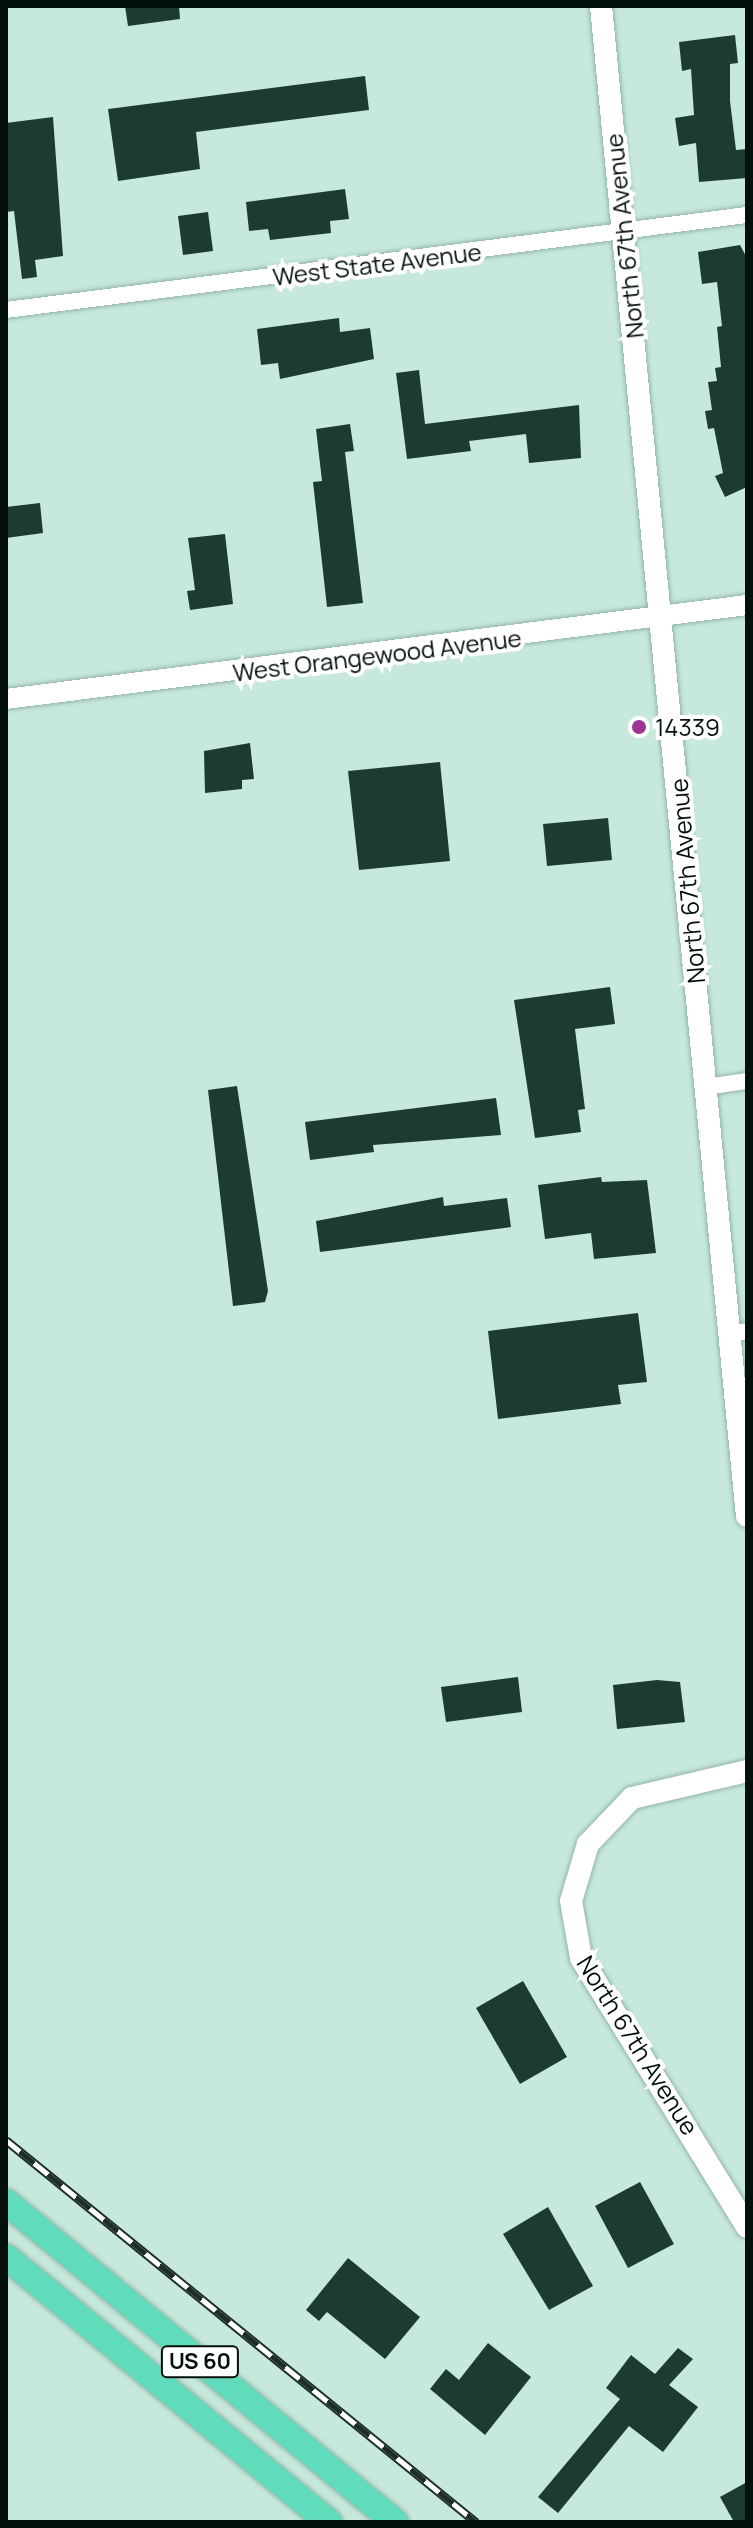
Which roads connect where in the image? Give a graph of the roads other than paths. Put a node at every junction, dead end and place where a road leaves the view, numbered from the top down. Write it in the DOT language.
graph roads {
  1 [pos="601,6"];
  2 [pos="747,215"];
  3 [pos="623,231"];
  4 [pos="6,310"];
  5 [pos="747,605"];
  6 [pos="662,619"];
  7 [pos="6,699"];
  8 [pos="747,1081"];
  9 [pos="706,1087"];
  10 [pos="738,1333"];
  11 [pos="747,1516"];
  12 [pos="747,1771"];
  13 [pos="6,2202"];
  14 [pos="747,2227"];
  15 [pos="6,2257"];
  16 [pos="329,2522"];
  17 [pos="395,2522"];
  1 -- 3 [label="main road, North 67th Avenue"];
  2 -- 3 [label="street, West State Avenue"];
  3 -- 4 [label="street, West State Avenue"];
  3 -- 6 [label="main road, North 67th Avenue"];
  5 -- 6 [label="street, West Orangewood Avenue"];
  6 -- 7 [label="street, West Orangewood Avenue"];
  6 -- 9 [label="main road, North 67th Avenue"];
  8 -- 9 [label="street"];
  9 -- 10 [label="main road, North 67th Avenue"];
  10 -- 11 [label="main road, North 67th Avenue"];
  12 -- 14 [label="main road, North 67th Avenue"];
  13 -- 17 [label="highway, US 60"];
  15 -- 16 [label="highway, US 60"];
}
